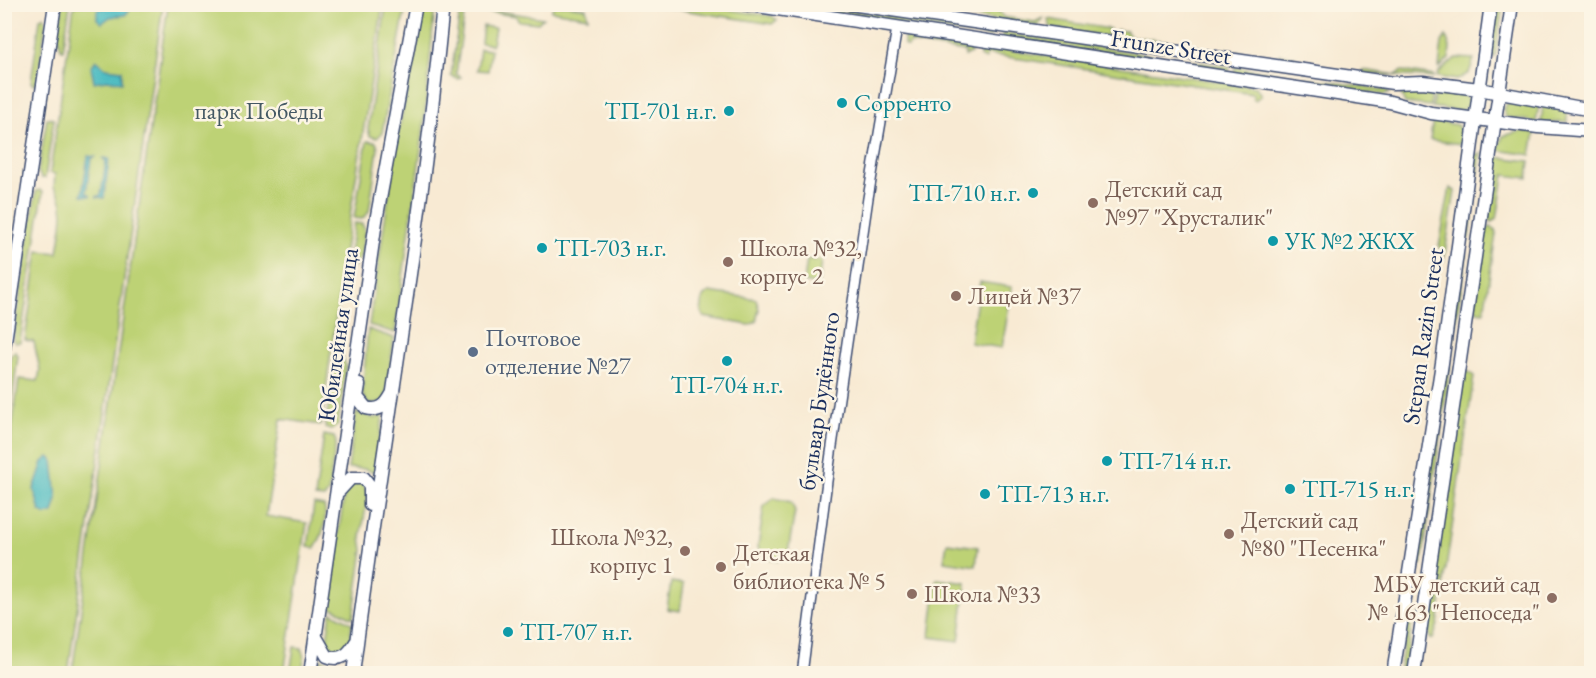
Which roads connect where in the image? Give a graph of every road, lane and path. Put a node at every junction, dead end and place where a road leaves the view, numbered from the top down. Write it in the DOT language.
graph roads {
  1 [pos="56,4"];
  2 [pos="416,4"];
  3 [pos="443,4"];
  4 [pos="744,4"];
  5 [pos="850,4"];
  6 [pos="1491,4"];
  7 [pos="1512,4"];
  8 [pos="759,6"];
  9 [pos="899,8"];
  10 [pos="925,10"];
  11 [pos="996,26"];
  12 [pos="897,28"];
  13 [pos="994,42"];
  14 [pos="1393,84"];
  15 [pos="1479,89"];
  16 [pos="1499,93"];
  17 [pos="1390,102"];
  18 [pos="1577,107"];
  19 [pos="1592,110"];
  20 [pos="1474,119"];
  21 [pos="1494,122"];
  22 [pos="1574,129"];
  23 [pos="1592,131"];
  24 [pos="1477,239"];
  25 [pos="1457,245"];
  26 [pos="1475,254"];
  27 [pos="357,343"];
  28 [pos="4,348"];
  29 [pos="393,393"];
  30 [pos="337,495"];
  31 [pos="369,545"];
  32 [pos="1411,561"];
  33 [pos="1429,564"];
  34 [pos="1405,591"];
  35 [pos="1425,593"];
  36 [pos="316,637"];
  37 [pos="357,638"];
  38 [pos="310,674"];
  39 [pos="353,674"];
  40 [pos="802,674"];
  41 [pos="1393,674"];
  42 [pos="1414,674"];
  1 -- 28 [label="main road"];
  2 -- 27 [label="main road, Юбилейная улица"];
  3 -- 29 [label="main road"];
  4 -- 8 [label="main road, Frunze Street"];
  5 -- 9 [label="main road, Frunze Street"];
  6 -- 15 [label="main road, Stepan Razin Street"];
  7 -- 16 [label="main road, Stepan Razin Street"];
  8 -- 12 [label="main road, Frunze Street"];
  9 -- 10 [label="main road, Frunze Street"];
  10 -- 11 [label="main road, Frunze Street"];
  11 -- 13 [label="main road"];
  11 -- 14 [label="main road, Frunze Street"];
  12 -- 13 [label="main road, Frunze Street"];
  12 -- 40 [label="street, бульвар Будённого"];
  13 -- 17 [label="main road, Frunze Street"];
  14 -- 15 [label="main road, Frunze Street"];
  14 -- 17 [label="main road"];
  15 -- 16 [label="main road, Frunze Street"];
  15 -- 20 [label="main road, Stepan Razin Street"];
  16 -- 18 [label="main road, Frunze Street"];
  16 -- 21 [label="main road, Stepan Razin Street"];
  17 -- 20 [label="main road, Frunze Street"];
  18 -- 19 [label="main road, Frunze Street"];
  18 -- 22 [label="main road"];
  20 -- 21 [label="main road, Frunze Street"];
  20 -- 25 [label="main road, Stepan Razin Street"];
  21 -- 22 [label="main road, Frunze Street"];
  21 -- 24 [label="main road, Stepan Razin Street"];
  22 -- 23 [label="main road, Frunze Street"];
  24 -- 25 [label="main road"];
  24 -- 26 [label="main road, Stepan Razin Street"];
  25 -- 26 [label="main road"];
  25 -- 32 [label="main road, Stepan Razin Street"];
  26 -- 33 [label="main road, Stepan Razin Street"];
  27 -- 29 [label="main road"];
  27 -- 30 [label="main road, Юбилейная улица"];
  29 -- 31 [label="main road"];
  30 -- 31 [label="main road"];
  30 -- 36 [label="main road, Юбилейная улица"];
  31 -- 37 [label="main road"];
  32 -- 33 [label="main road"];
  32 -- 34 [label="main road, Stepan Razin Street"];
  33 -- 35 [label="main road, Stepan Razin Street"];
  34 -- 35 [label="main road"];
  34 -- 41 [label="main road, Stepan Razin Street"];
  35 -- 42 [label="main road, Stepan Razin Street"];
  36 -- 37 [label="main road"];
  36 -- 38 [label="main road, Юбилейная улица"];
  37 -- 39 [label="main road"];
}
